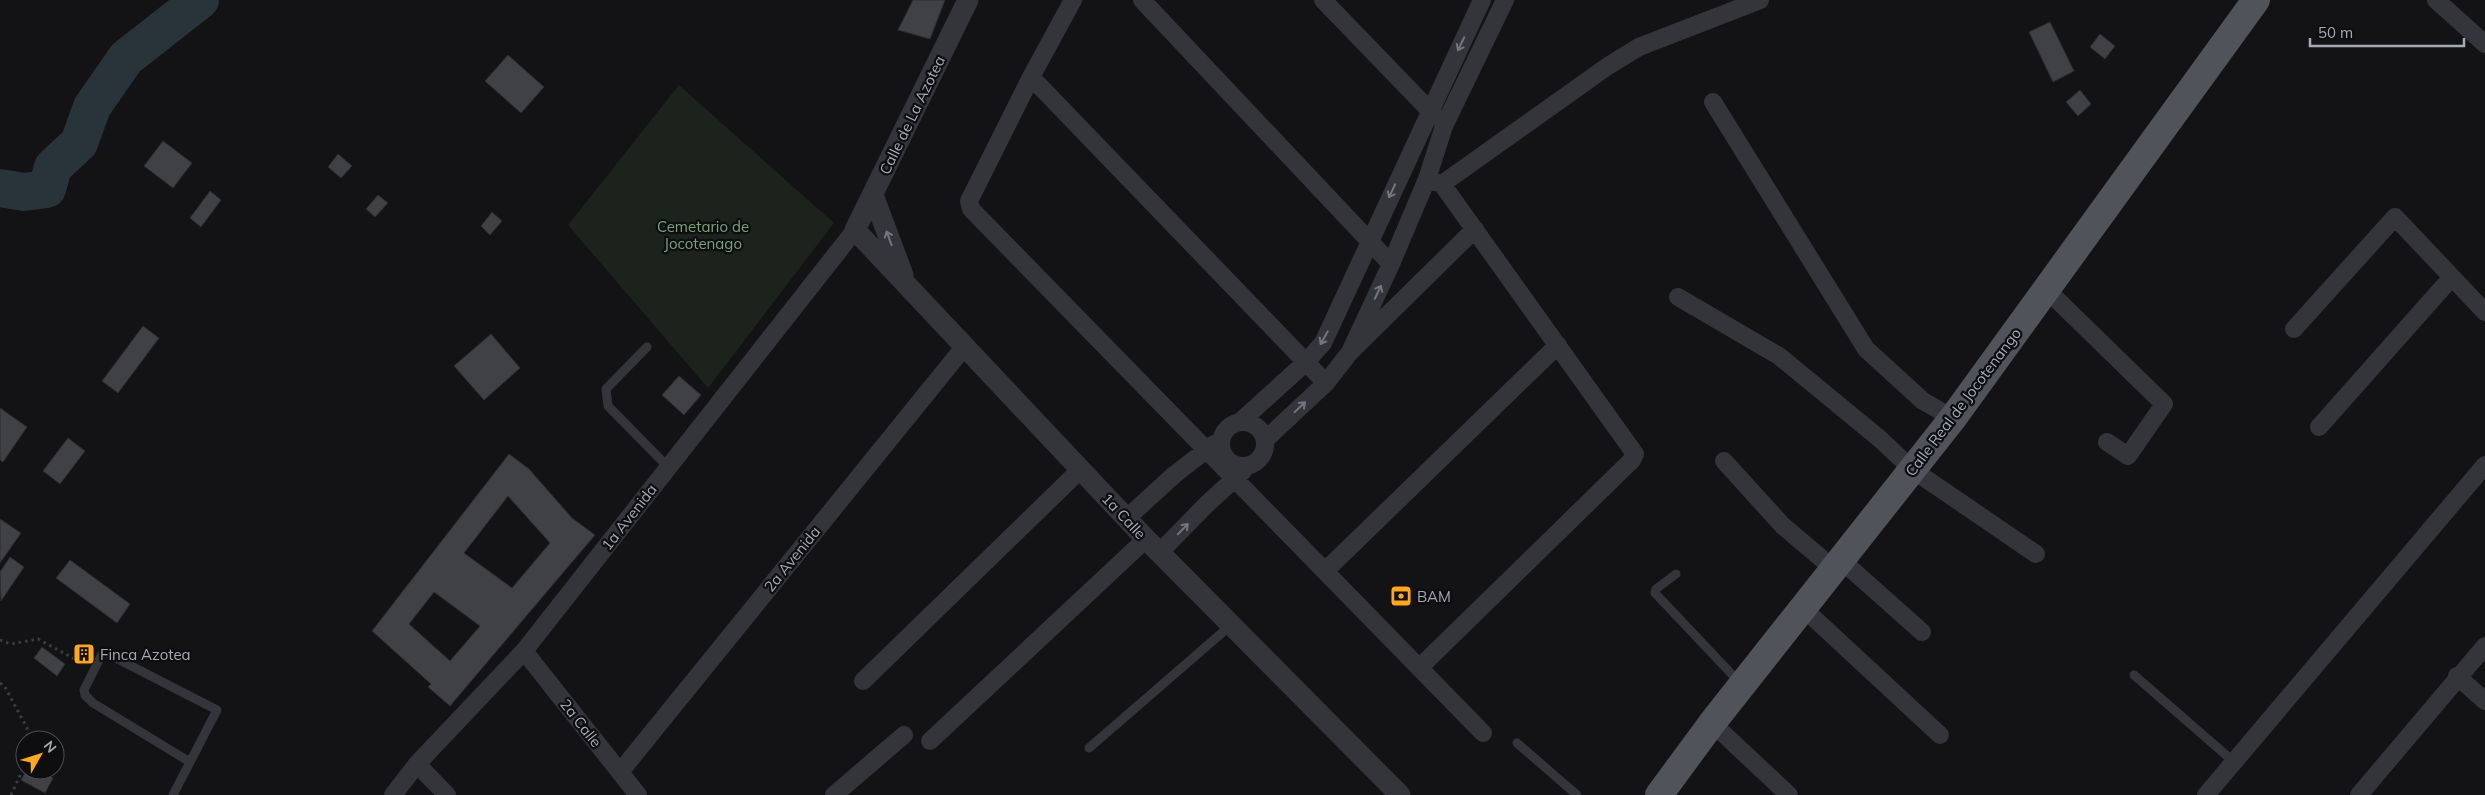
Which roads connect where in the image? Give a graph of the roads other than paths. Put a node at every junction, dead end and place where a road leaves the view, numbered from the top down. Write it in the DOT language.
graph roads {
  1 [pos="968,0"];
  2 [pos="1073,0"];
  3 [pos="1142,0"];
  4 [pos="1324,0"];
  5 [pos="1482,0"];
  6 [pos="1505,0"];
  7 [pos="1760,0"];
  8 [pos="2256,0"];
  9 [pos="2436,0"];
  10 [pos="1716,6"];
  11 [pos="2485,44"];
  12 [pos="1031,77"];
  13 [pos="1713,102"];
  14 [pos="1429,110"];
  15 [pos="1444,126"];
  16 [pos="1434,182"];
  17 [pos="873,195"];
  18 [pos="855,230"];
  19 [pos="1475,230"];
  20 [pos="1369,241"];
  21 [pos="1391,264"];
  22 [pos="2452,277"];
  23 [pos="905,282"];
  24 [pos="2046,289"];
  25 [pos="1678,297"];
  26 [pos="2485,312"];
  27 [pos="2294,329"];
  28 [pos="1558,345"];
  29 [pos="965,346"];
  30 [pos="647,347"];
  31 [pos="1350,352"];
  32 [pos="1306,362"];
  33 [pos="1326,383"];
  34 [pos="1953,418"];
  35 [pos="1240,422"];
  36 [pos="2319,426"];
  37 [pos="1222,439"];
  38 [pos="1265,440"];
  39 [pos="2107,442"];
  40 [pos="1205,450"];
  41 [pos="1724,461"];
  42 [pos="2485,465"];
  43 [pos="1250,466"];
  44 [pos="668,467"];
  45 [pos="1080,470"];
  46 [pos="1913,470"];
  47 [pos="1235,479"];
  48 [pos="1127,518"];
  49 [pos="1152,546"];
  50 [pos="2036,554"];
  51 [pos="1837,565"];
  52 [pos="1325,572"];
  53 [pos="1676,574"];
  54 [pos="1803,608"];
  55 [pos="1231,625"];
  56 [pos="1922,632"];
  57 [pos="2485,646"];
  58 [pos="524,650"];
  59 [pos="1420,668"];
  60 [pos="2134,675"];
  61 [pos="2457,676"];
  62 [pos="863,681"];
  63 [pos="1743,687"];
  64 [pos="2485,702"];
  65 [pos="1712,723"];
  66 [pos="1483,733"];
  67 [pos="904,735"];
  68 [pos="1940,735"];
  69 [pos="930,741"];
  70 [pos="1517,743"];
  71 [pos="1089,748"];
  72 [pos="190,762"];
  73 [pos="2234,762"];
  74 [pos="417,764"];
  75 [pos="620,772"];
  76 [pos="173,795"];
  77 [pos="393,795"];
  78 [pos="447,795"];
  79 [pos="638,795"];
  80 [pos="834,795"];
  81 [pos="1400,795"];
  82 [pos="1577,795"];
  83 [pos="1659,795"];
  84 [pos="1789,795"];
  85 [pos="2206,795"];
  86 [pos="2359,795"];
  1 -- 17 [label="street, Calle de La Azotea"];
  2 -- 12 [label="street"];
  3 -- 20 [label="street"];
  4 -- 14 [label="street"];
  5 -- 14 [label="street, one-way"];
  6 -- 15 [label="street"];
  7 -- 10 [label="street"];
  8 -- 24 [label="main road, Calle Real de Jocotenango"];
  9 -- 11 [label="street"];
  10 -- 16 [label="street"];
  12 -- 32 [label="street"];
  12 -- 40 [label="street"];
  13 -- 34 [label="street"];
  14 -- 15 [label="street"];
  14 -- 20 [label="street, one-way"];
  15 -- 16 [label="street"];
  16 -- 19 [label="street"];
  16 -- 21 [label="street"];
  17 -- 18 [label="street, Calle de La Azotea"];
  23 -- 17 [label="street, one-way"];
  18 -- 23 [label="street, 1a Calle"];
  18 -- 44 [label="street, 1a Avenida"];
  19 -- 28 [label="street"];
  19 -- 31 [label="street"];
  20 -- 21 [label="street"];
  20 -- 32 [label="street, one-way"];
  31 -- 21 [label="street, one-way"];
  22 -- 26 [label="street"];
  22 -- 27 [label="street"];
  22 -- 36 [label="street"];
  23 -- 29 [label="street, 1a Calle"];
  24 -- 34 [label="main road, Calle Real de Jocotenango"];
  24 -- 39 [label="street"];
  25 -- 46 [label="street"];
  28 -- 52 [label="street"];
  28 -- 59 [label="street"];
  29 -- 45 [label="street, 1a Calle"];
  29 -- 75 [label="street, 2a Avenida"];
  30 -- 44 [label="lane"];
  31 -- 33 [label="street"];
  32 -- 33 [label="street"];
  32 -- 35 [label="street"];
  38 -- 33 [label="street, one-way"];
  34 -- 46 [label="main road, Calle Real de Jocotenango"];
  35 -- 37 [label="street"];
  35 -- 38 [label="street"];
  37 -- 40 [label="street"];
  37 -- 43 [label="street"];
  38 -- 43 [label="street"];
  40 -- 47 [label="street"];
  40 -- 48 [label="street"];
  41 -- 51 [label="street"];
  42 -- 73 [label="street"];
  43 -- 47 [label="street"];
  44 -- 58 [label="street, 1a Avenida"];
  45 -- 48 [label="street, 1a Calle"];
  45 -- 62 [label="street"];
  46 -- 50 [label="street"];
  46 -- 51 [label="main road, Calle Real de Jocotenango"];
  49 -- 47 [label="street, one-way"];
  47 -- 52 [label="street"];
  48 -- 49 [label="street, 1a Calle"];
  49 -- 55 [label="street, 1a Calle"];
  49 -- 69 [label="street"];
  51 -- 54 [label="main road, Calle Real de Jocotenango"];
  51 -- 56 [label="street"];
  52 -- 59 [label="street"];
  53 -- 63 [label="lane"];
  54 -- 63 [label="main road, Calle Real de Jocotenango"];
  54 -- 68 [label="street"];
  55 -- 71 [label="lane"];
  55 -- 81 [label="street, 1a Calle"];
  57 -- 61 [label="street"];
  58 -- 74 [label="street, 1a Avenida"];
  58 -- 75 [label="street, 2a Calle"];
  59 -- 66 [label="street"];
  60 -- 73 [label="lane"];
  61 -- 64 [label="street"];
  61 -- 86 [label="street"];
  63 -- 65 [label="main road, Calle Real de Jocotenango"];
  65 -- 83 [label="main road, Calle Real de Jocotenango"];
  65 -- 84 [label="street"];
  67 -- 80 [label="street"];
  70 -- 82 [label="lane"];
  72 -- 72 [label="lane"];
  72 -- 76 [label="lane"];
  73 -- 85 [label="street"];
  74 -- 77 [label="street, 1a Avenida"];
  74 -- 78 [label="street"];
  75 -- 79 [label="street, 2a Calle"];
}
